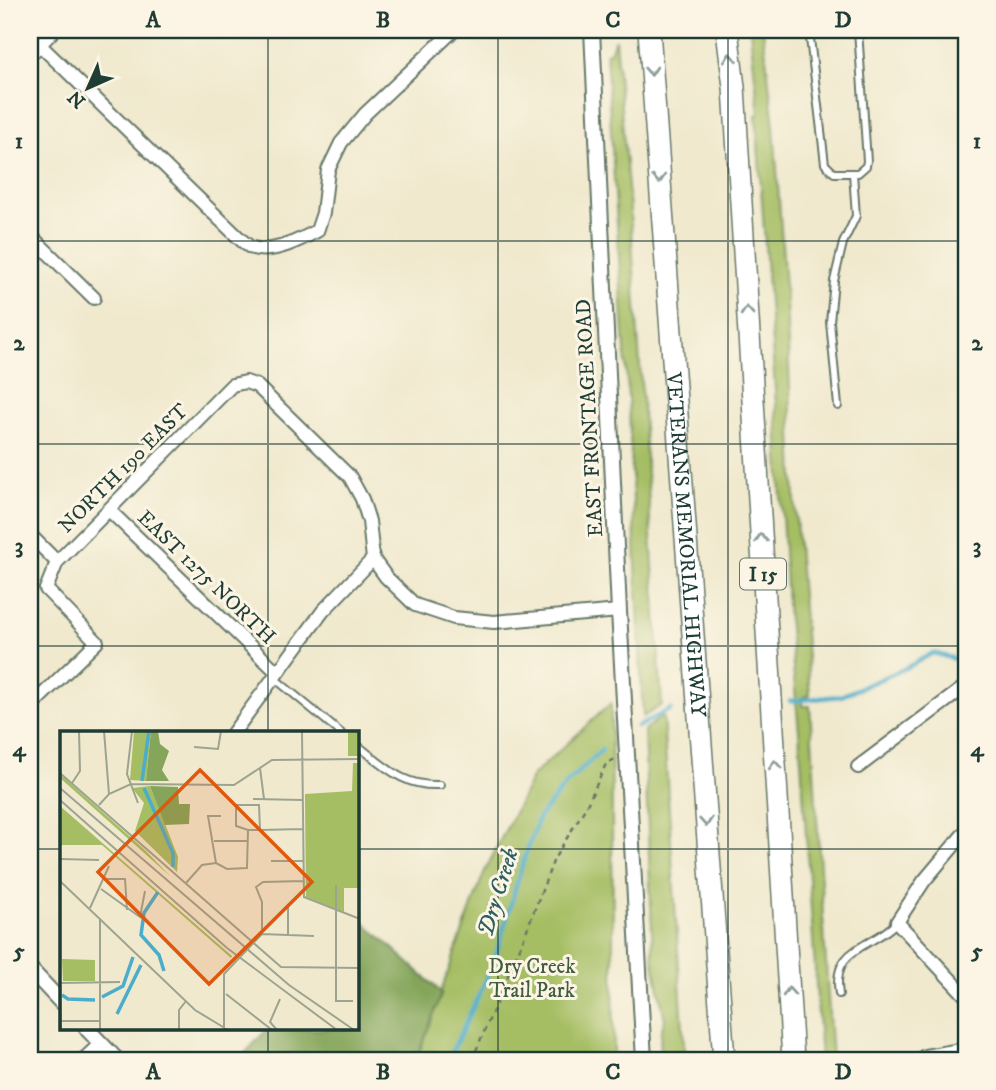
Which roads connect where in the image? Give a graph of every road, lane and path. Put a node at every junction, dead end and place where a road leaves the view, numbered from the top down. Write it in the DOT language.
graph roads {
  1 [pos="54,30"];
  2 [pos="454,30"];
  3 [pos="592,30"];
  4 [pos="649,30"];
  5 [pos="727,30"];
  6 [pos="809,30"];
  7 [pos="858,30"];
  8 [pos="40,45"];
  9 [pos="30,55"];
  10 [pos="853,173"];
  11 [pos="30,235"];
  12 [pos="94,298"];
  13 [pos="838,406"];
  14 [pos="109,510"];
  15 [pos="30,535"];
  16 [pos="373,559"];
  17 [pos="57,562"];
  18 [pos="619,611"];
  19 [pos="275,674"];
  20 [pos="966,686"];
  21 [pos="30,707"];
  22 [pos="234,731"];
  23 [pos="339,731"];
  24 [pos="359,746"];
  25 [pos="621,756"];
  26 [pos="858,767"];
  27 [pos="440,785"];
  28 [pos="966,831"];
  29 [pos="897,922"];
  30 [pos="30,969"];
  31 [pos="839,994"];
  32 [pos="966,996"];
  33 [pos="60,1001"];
  34 [pos="88,1030"];
  35 [pos="101,1043"];
  36 [pos="966,1049"];
  37 [pos="83,1060"];
  38 [pos="117,1060"];
  39 [pos="472,1060"];
  40 [pos="644,1060"];
  41 [pos="724,1060"];
  42 [pos="793,1060"];
  43 [pos="919,1060"];
  1 -- 8 [label="street"];
  2 -- 8 [label="street"];
  3 -- 18 [label="street, EAST FRONTAGE ROAD"];
  4 -- 41 [label="highway, VETERANS MEMORIAL HIGHWAY, one-way"];
  42 -- 5 [label="highway, I 15, one-way"];
  6 -- 10 [label="lane"];
  7 -- 10 [label="lane"];
  8 -- 9 [label="street"];
  10 -- 13 [label="lane"];
  11 -- 12 [label="street"];
  14 -- 16 [label="street, NORTH 190 EAST"];
  14 -- 17 [label="street, NORTH 190 EAST"];
  14 -- 19 [label="street, EAST 1275 NORTH"];
  15 -- 17 [label="street"];
  16 -- 18 [label="street"];
  16 -- 19 [label="street"];
  17 -- 21 [label="street, NORTH 190 EAST"];
  18 -- 40 [label="street, EAST FRONTAGE ROAD"];
  19 -- 22 [label="street"];
  19 -- 23 [label="lane"];
  20 -- 26 [label="street"];
  24 -- 27 [label="lane"];
  25 -- 39 [label="path"];
  28 -- 29 [label="street"];
  29 -- 31 [label="lane"];
  29 -- 32 [label="street"];
  30 -- 33 [label="street"];
  34 -- 35 [label="street"];
  35 -- 37 [label="street"];
  35 -- 38 [label="street"];
  36 -- 43 [label="street"];
}
